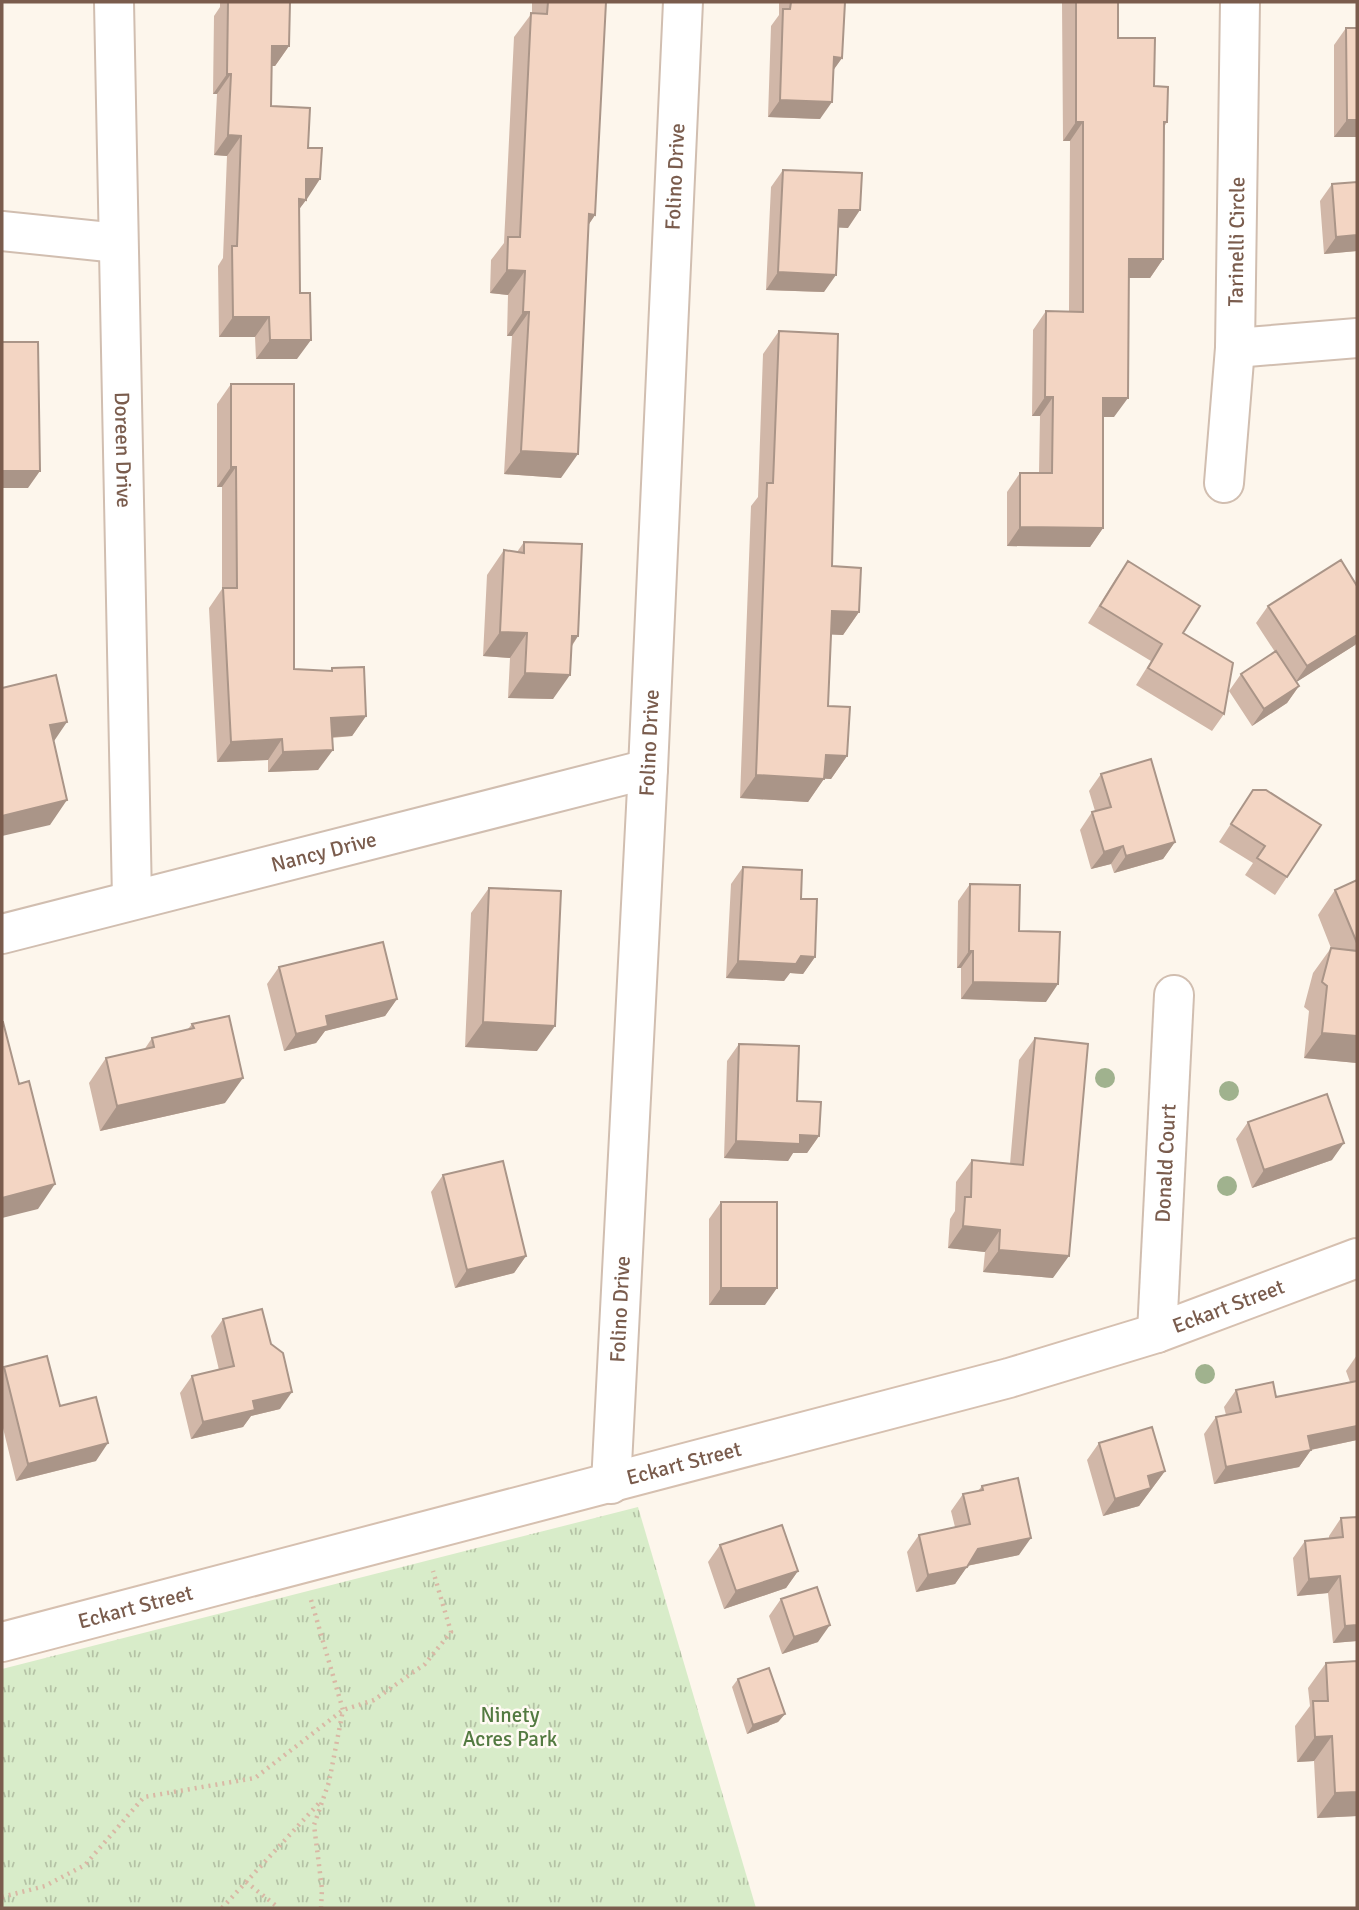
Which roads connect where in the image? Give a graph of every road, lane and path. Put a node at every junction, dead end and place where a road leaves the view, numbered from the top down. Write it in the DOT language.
graph roads {
  1 [pos="114,2"];
  2 [pos="683,2"];
  3 [pos="1240,2"];
  4 [pos="2,231"];
  5 [pos="118,243"];
  6 [pos="1357,338"];
  7 [pos="1235,348"];
  8 [pos="1224,483"];
  9 [pos="648,769"];
  10 [pos="132,899"];
  11 [pos="2,934"];
  12 [pos="1174,995"];
  13 [pos="1357,1258"];
  14 [pos="1157,1333"];
  15 [pos="611,1484"];
  16 [pos="422,1533"];
  17 [pos="299,1565"];
  18 [pos="2,1642"];
  19 [pos="342,1710"];
  20 [pos="323,1799"];
  21 [pos="246,1882"];
  22 [pos="2,1897"];
  23 [pos="222,1908"];
  24 [pos="279,1908"];
  25 [pos="321,1908"];
  1 -- 5 [label="street, Doreen Drive"];
  2 -- 9 [label="street, Folino Drive"];
  3 -- 7 [label="street, Tarinelli Circle"];
  4 -- 5 [label="street"];
  5 -- 10 [label="street, Doreen Drive"];
  6 -- 7 [label="street"];
  7 -- 8 [label="street, Tarinelli Circle"];
  9 -- 10 [label="street, Nancy Drive"];
  9 -- 15 [label="street, Folino Drive"];
  10 -- 11 [label="street, Nancy Drive"];
  12 -- 14 [label="street, Donald Court"];
  13 -- 14 [label="street, Eckart Street"];
  14 -- 15 [label="street, Eckart Street"];
  15 -- 16 [label="street, Eckart Street"];
  16 -- 17 [label="street, Eckart Street"];
  16 -- 19 [label="path"];
  17 -- 18 [label="street, Eckart Street"];
  17 -- 19 [label="path"];
  19 -- 20 [label="path"];
  19 -- 22 [label="path"];
  20 -- 21 [label="path"];
  20 -- 25 [label="path"];
  21 -- 23 [label="path"];
  21 -- 24 [label="path"];
}
